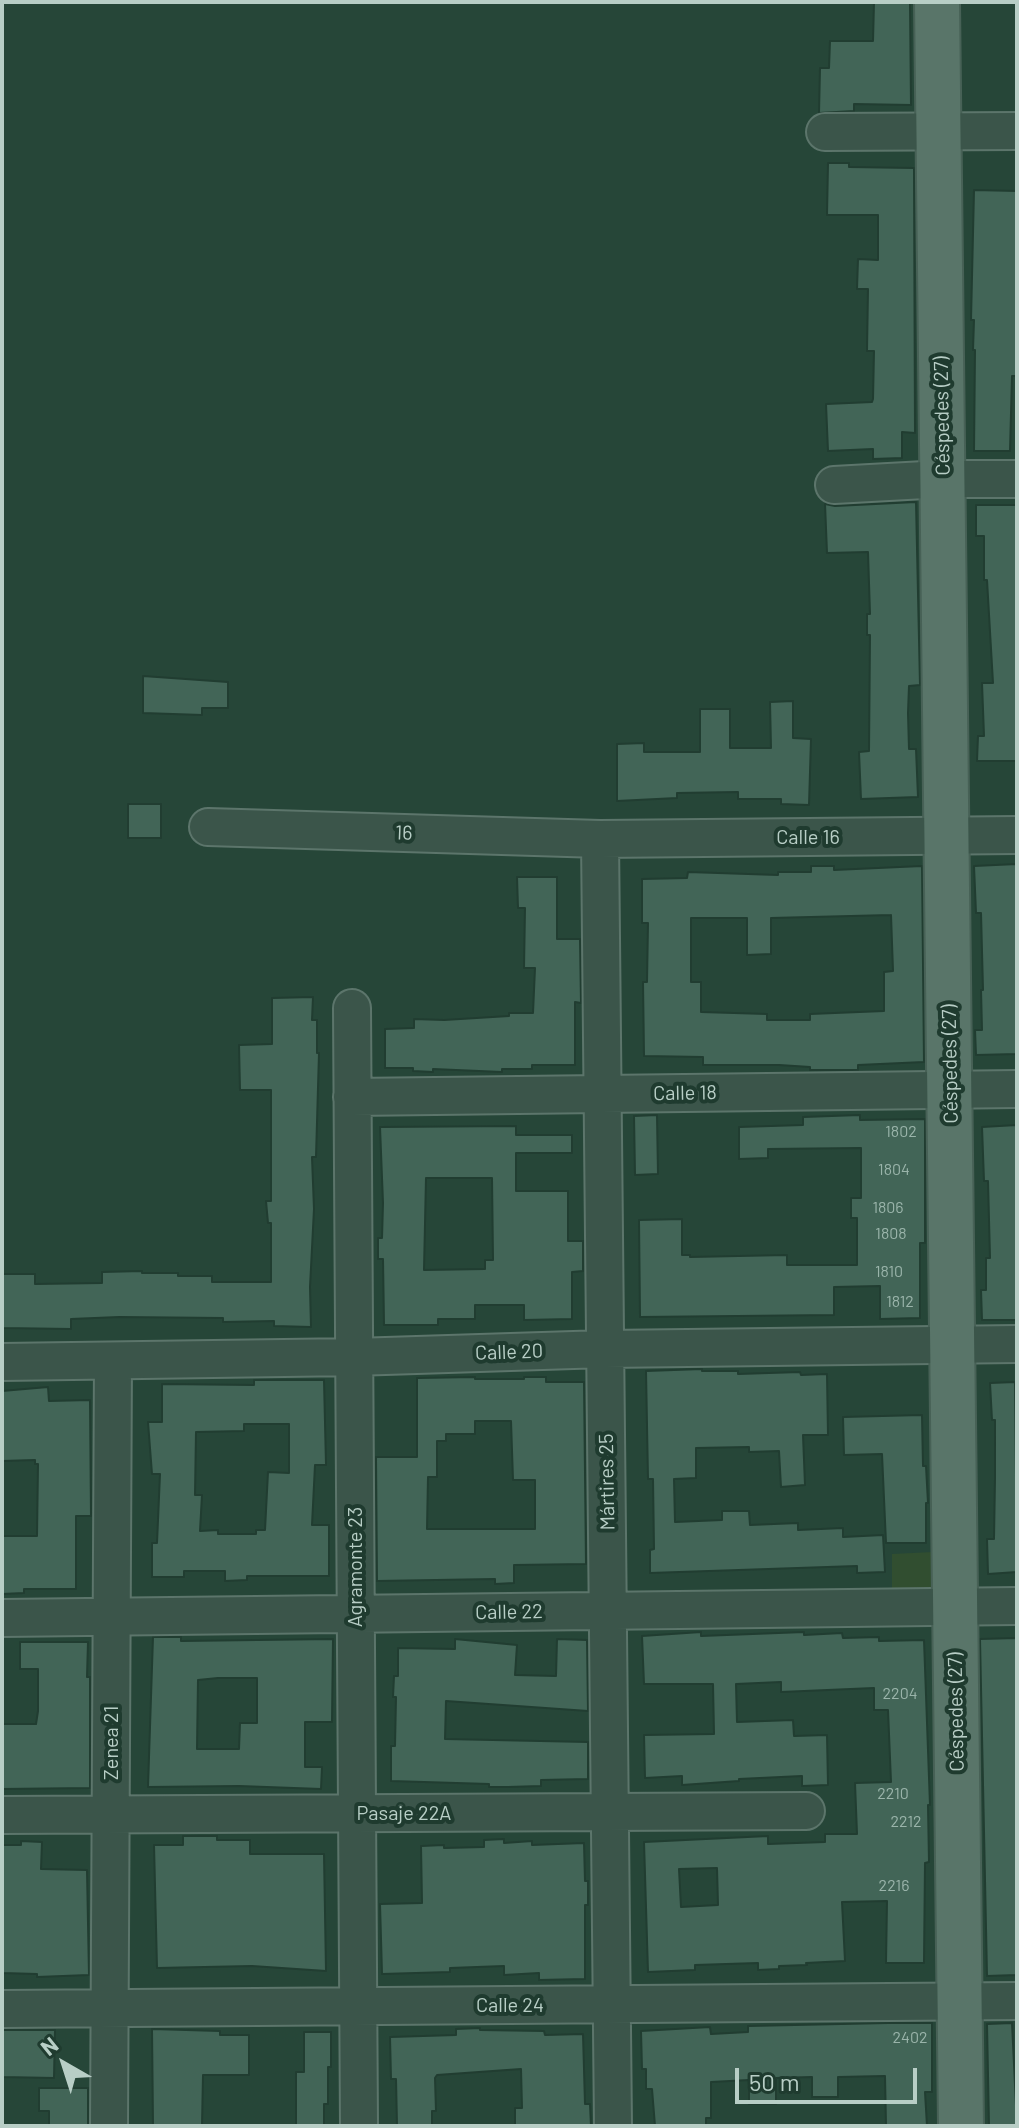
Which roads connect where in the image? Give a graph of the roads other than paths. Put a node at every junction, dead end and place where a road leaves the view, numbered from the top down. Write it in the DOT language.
graph roads {
  1 [pos="937,2"];
  2 [pos="939,131"];
  3 [pos="1017,131"];
  4 [pos="825,132"];
  5 [pos="943,479"];
  6 [pos="1017,479"];
  7 [pos="834,485"];
  8 [pos="208,827"];
  9 [pos="1017,835"];
  10 [pos="947,836"];
  11 [pos="600,839"];
  12 [pos="352,1008"];
  13 [pos="1017,1089"];
  14 [pos="950,1090"];
  15 [pos="603,1094"];
  16 [pos="352,1097"];
  17 [pos="952,1343"];
  18 [pos="1017,1344"];
  19 [pos="605,1349"];
  20 [pos="354,1357"];
  21 [pos="113,1361"];
  22 [pos="2,1362"];
  23 [pos="1017,1606"];
  24 [pos="955,1607"];
  25 [pos="608,1611"];
  26 [pos="356,1614"];
  27 [pos="112,1617"];
  28 [pos="2,1618"];
  29 [pos="806,1811"];
  30 [pos="610,1812"];
  31 [pos="357,1813"];
  32 [pos="111,1814"];
  33 [pos="2,1815"];
  34 [pos="959,2001"];
  35 [pos="1017,2001"];
  36 [pos="612,2004"];
  37 [pos="358,2006"];
  38 [pos="110,2008"];
  39 [pos="2,2009"];
  40 [pos="109,2126"];
  41 [pos="359,2126"];
  42 [pos="613,2126"];
  43 [pos="961,2126"];
  1 -- 2 [label="main road, Céspedes (27)"];
  2 -- 3 [label="street"];
  2 -- 4 [label="street"];
  2 -- 5 [label="main road, Céspedes (27)"];
  5 -- 6 [label="street"];
  5 -- 7 [label="street"];
  5 -- 10 [label="main road, Céspedes (27)"];
  8 -- 11 [label="street, 16"];
  9 -- 10 [label="street, Calle 16"];
  10 -- 11 [label="street, Calle 16"];
  10 -- 14 [label="main road, Céspedes (27)"];
  11 -- 15 [label="street, Mártires 25"];
  12 -- 16 [label="street, Agramonte 23"];
  13 -- 14 [label="street, Calle 18"];
  14 -- 15 [label="street, Calle 18"];
  14 -- 17 [label="main road, Céspedes (27)"];
  15 -- 16 [label="street, Calle 18"];
  15 -- 19 [label="street, Mártires 25"];
  16 -- 20 [label="street, Agramonte 23"];
  17 -- 18 [label="street, Calle 20"];
  17 -- 19 [label="street, Calle 20"];
  17 -- 24 [label="main road, Céspedes (27)"];
  19 -- 20 [label="street, Calle 20"];
  19 -- 25 [label="street, Mártires 25"];
  20 -- 21 [label="street, Calle 20"];
  20 -- 26 [label="street, Agramonte 23"];
  21 -- 22 [label="street, Calle 20"];
  21 -- 27 [label="street, Zenea 21"];
  23 -- 24 [label="street, Calle 22"];
  24 -- 25 [label="street, Calle 22"];
  24 -- 34 [label="main road, Céspedes (27)"];
  25 -- 26 [label="street, Calle 22"];
  25 -- 30 [label="street, Mártires 25"];
  26 -- 27 [label="street, Calle 22"];
  26 -- 31 [label="street, Agramonte 23"];
  27 -- 28 [label="street, Calle 22"];
  27 -- 32 [label="street, Zenea 21"];
  29 -- 30 [label="street, Pasaje 22A"];
  30 -- 31 [label="street, Pasaje 22A"];
  30 -- 36 [label="street, Mártires 25"];
  31 -- 32 [label="street, Pasaje 22A"];
  31 -- 37 [label="street, Agramonte 23"];
  32 -- 33 [label="street, Pasaje 22A"];
  32 -- 38 [label="street, Zenea 21"];
  34 -- 35 [label="street, Calle 24"];
  34 -- 36 [label="street, Calle 24"];
  34 -- 43 [label="main road, Céspedes (27)"];
  36 -- 37 [label="street, Calle 24"];
  36 -- 42 [label="street, Mártires 25"];
  37 -- 38 [label="street, Calle 24"];
  37 -- 41 [label="street, Agramonte 23"];
  38 -- 39 [label="street, Calle 24"];
  38 -- 40 [label="street, Zenea 21"];
}
